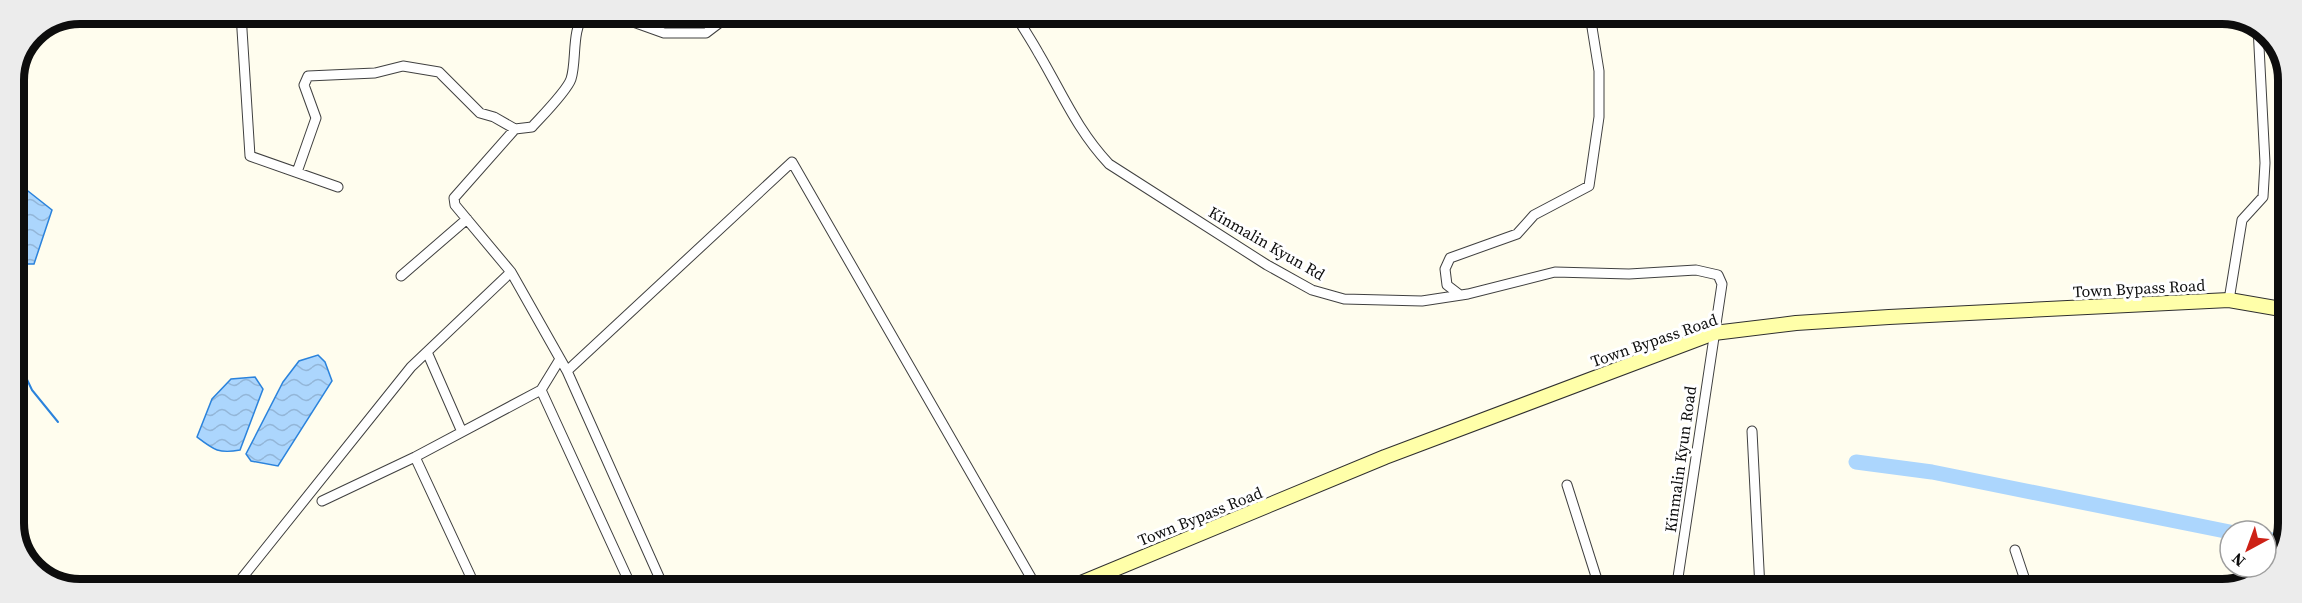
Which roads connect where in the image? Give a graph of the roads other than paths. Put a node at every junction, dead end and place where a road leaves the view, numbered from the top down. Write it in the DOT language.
graph roads {
  1 [pos="242,24"];
  2 [pos="580,24"];
  3 [pos="639,24"];
  4 [pos="718,24"];
  5 [pos="1021,24"];
  6 [pos="1591,24"];
  7 [pos="2259,38"];
  8 [pos="515,129"];
  9 [pos="297,172"];
  10 [pos="338,187"];
  11 [pos="467,219"];
  12 [pos="511,272"];
  13 [pos="401,276"];
  14 [pos="1460,295"];
  15 [pos="2229,300"];
  16 [pos="2278,308"];
  17 [pos="1714,333"];
  18 [pos="427,352"];
  19 [pos="560,359"];
  20 [pos="567,371"];
  21 [pos="541,390"];
  22 [pos="1752,431"];
  23 [pos="462,432"];
  24 [pos="415,457"];
  25 [pos="1567,485"];
  26 [pos="322,501"];
  27 [pos="2015,550"];
  28 [pos="241,579"];
  29 [pos="472,579"];
  30 [pos="628,579"];
  31 [pos="660,579"];
  32 [pos="1032,579"];
  33 [pos="1091,579"];
  34 [pos="1597,579"];
  35 [pos="1678,579"];
  36 [pos="1759,579"];
  37 [pos="2025,579"];
  1 -- 9 [label="street"];
  2 -- 8 [label="street"];
  3 -- 4 [label="street"];
  5 -- 14 [label="street, Kinmalin Kyun Rd"];
  6 -- 14 [label="street"];
  7 -- 15 [label="street"];
  8 -- 9 [label="street"];
  8 -- 11 [label="street"];
  9 -- 10 [label="street"];
  11 -- 12 [label="street"];
  11 -- 13 [label="street"];
  12 -- 18 [label="street"];
  12 -- 19 [label="street"];
  14 -- 17 [label="street, Kinmalin Kyun Rd"];
  15 -- 16 [label="main road, Town Bypass Road"];
  15 -- 17 [label="main road, Town Bypass Road"];
  17 -- 33 [label="main road, Town Bypass Road"];
  17 -- 35 [label="street, Kinmalin Kyun Road"];
  18 -- 23 [label="street"];
  18 -- 28 [label="street"];
  19 -- 20 [label="street"];
  19 -- 21 [label="street"];
  20 -- 31 [label="street"];
  20 -- 32 [label="street"];
  21 -- 23 [label="street"];
  21 -- 30 [label="street"];
  22 -- 36 [label="street"];
  23 -- 24 [label="street"];
  24 -- 26 [label="street"];
  24 -- 29 [label="street"];
  25 -- 34 [label="street"];
  27 -- 37 [label="street"];
}
